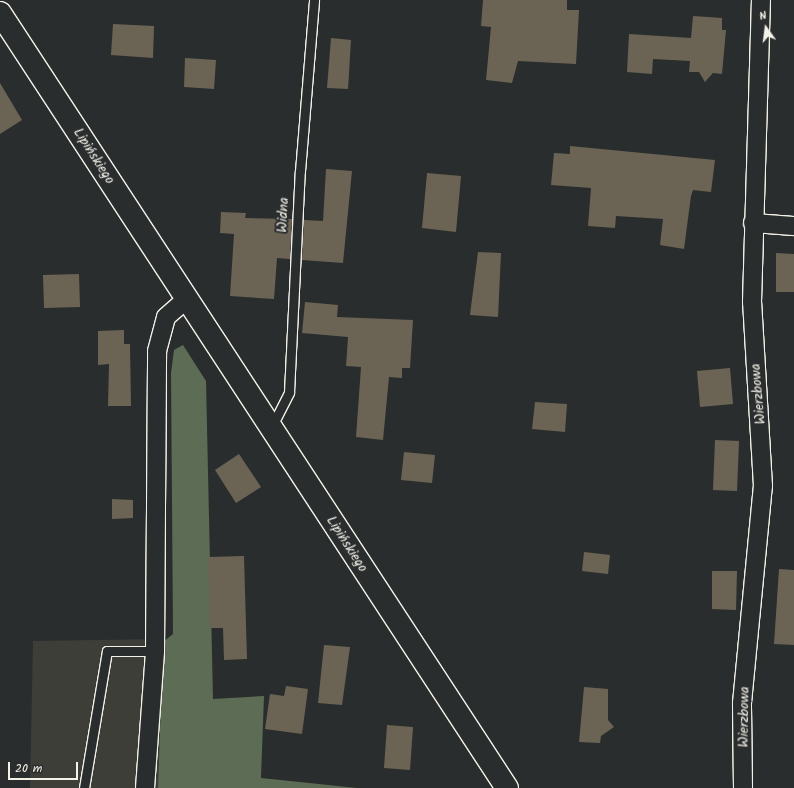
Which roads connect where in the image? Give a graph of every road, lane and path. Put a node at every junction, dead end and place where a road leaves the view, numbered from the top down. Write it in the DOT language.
graph roads {
  1 [pos="314,0"];
  2 [pos="761,0"];
  3 [pos="0,13"];
  4 [pos="753,223"];
  5 [pos="794,226"];
  6 [pos="187,299"];
  7 [pos="271,427"];
  8 [pos="155,652"];
  9 [pos="84,788"];
  10 [pos="145,788"];
  11 [pos="507,788"];
  12 [pos="743,788"];
  1 -- 7 [label="lane, Widna"];
  2 -- 4 [label="street, Wierzbowa"];
  3 -- 6 [label="main road, Lipińskiego"];
  4 -- 5 [label="street"];
  4 -- 12 [label="street, Wierzbowa"];
  6 -- 7 [label="main road, Lipińskiego"];
  6 -- 8 [label="street"];
  7 -- 11 [label="main road, Lipińskiego"];
  8 -- 9 [label="lane"];
  8 -- 10 [label="street"];
}
